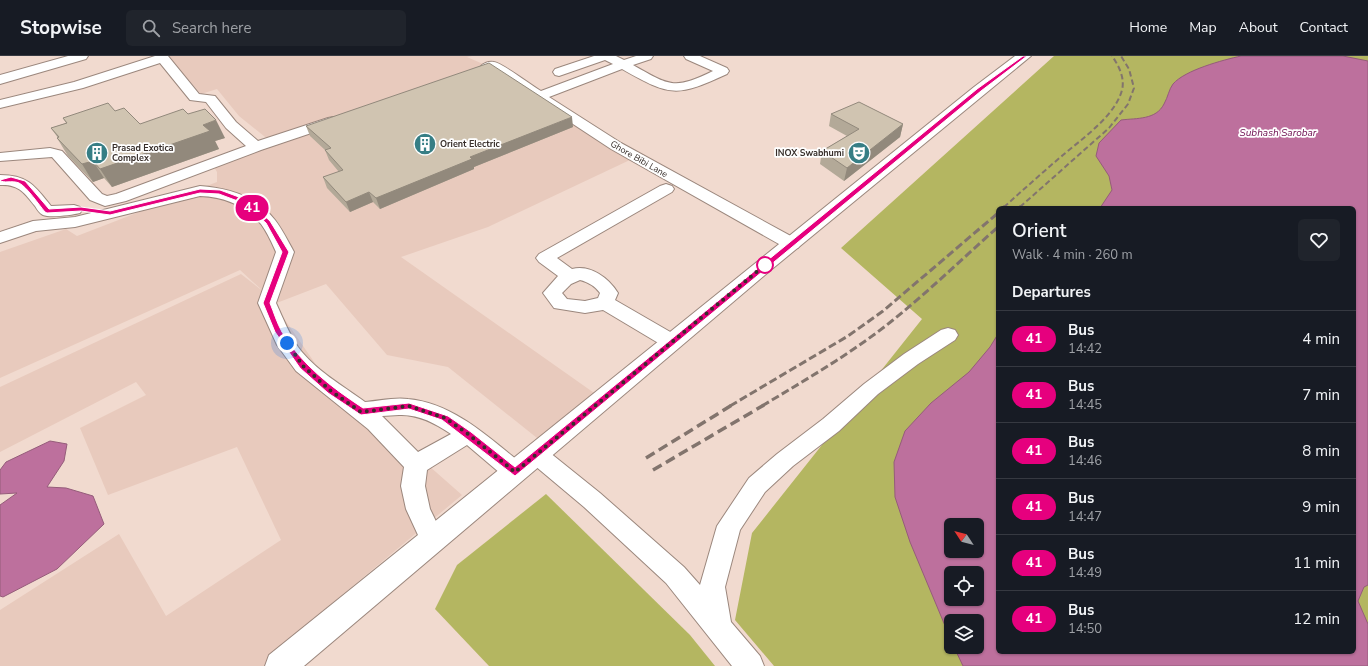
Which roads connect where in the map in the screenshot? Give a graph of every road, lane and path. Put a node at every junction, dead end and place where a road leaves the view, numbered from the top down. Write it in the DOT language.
graph roads {
  1 [pos="82,56"];
  2 [pos="606,56"];
  3 [pos="647,56"];
  4 [pos="690,56"];
  5 [pos="1024,56"];
  6 [pos="162,57"];
  7 [pos="624,65"];
  8 [pos="473,71"];
  9 [pos="559,72"];
  10 [pos="0,80"];
  11 [pos="539,96"];
  12 [pos="0,104"];
  13 [pos="345,117"];
  14 [pos="256,147"];
  15 [pos="0,157"];
  16 [pos="0,180"];
  17 [pos="666,189"];
  18 [pos="47,211"];
  19 [pos="110,213"];
  20 [pos="33,226"];
  21 [pos="0,238"];
  22 [pos="792,244"];
  23 [pos="571,277"];
  24 [pos="605,303"];
  25 [pos="948,335"];
  26 [pos="672,342"];
  27 [pos="361,412"];
  28 [pos="468,434"];
  29 [pos="536,454"];
  30 [pos="416,465"];
  31 [pos="515,472"];
  32 [pos="433,540"];
  33 [pos="718,627"];
  34 [pos="280,666"];
  35 [pos="750,666"];
  1 -- 10 [label="street"];
  2 -- 7 [label="street"];
  2 -- 9 [label="street"];
  3 -- 7 [label="street"];
  4 -- 7 [label="street"];
  5 -- 22 [label="street"];
  6 -- 12 [label="street"];
  6 -- 14 [label="street"];
  7 -- 11 [label="street"];
  8 -- 11 [label="street, Ghore Bibi Lane"];
  11 -- 22 [label="street, Ghore Bibi Lane"];
  13 -- 14 [label="street"];
  14 -- 15 [label="street"];
  16 -- 18 [label="street"];
  17 -- 23 [label="street"];
  18 -- 19 [label="street"];
  18 -- 20 [label="street"];
  19 -- 20 [label="street"];
  19 -- 27 [label="street"];
  20 -- 21 [label="street"];
  22 -- 26 [label="street"];
  23 -- 24 [label="street"];
  23 -- 24 [label="street"];
  24 -- 26 [label="street"];
  25 -- 33 [label="street"];
  26 -- 29 [label="street"];
  27 -- 28 [label="street"];
  27 -- 30 [label="street"];
  28 -- 30 [label="street"];
  28 -- 31 [label="street"];
  29 -- 31 [label="street"];
  29 -- 33 [label="street"];
  30 -- 32 [label="street"];
  31 -- 32 [label="street"];
  32 -- 34 [label="street"];
  33 -- 35 [label="street"];
}
